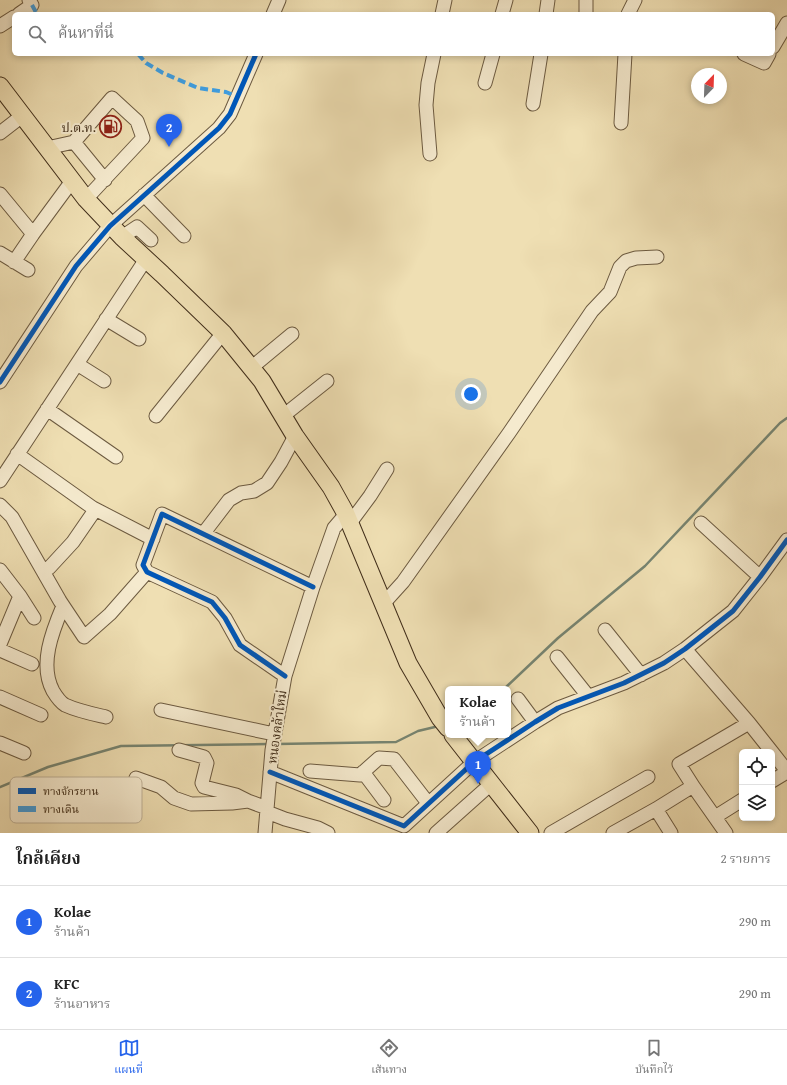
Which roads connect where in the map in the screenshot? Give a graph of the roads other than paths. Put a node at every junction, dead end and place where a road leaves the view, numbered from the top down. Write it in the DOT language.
graph roads {
  1 [pos="30,0"];
  2 [pos="279,0"];
  3 [pos="506,0"];
  4 [pos="548,0"];
  5 [pos="586,0"];
  6 [pos="635,0"];
  7 [pos="22,12"];
  8 [pos="274,12"];
  9 [pos="503,12"];
  10 [pos="546,12"];
  11 [pos="586,12"];
  12 [pos="629,12"];
  13 [pos="12,18"];
  14 [pos="787,23"];
  15 [pos="0,26"];
  16 [pos="775,44"];
  17 [pos="255,56"];
  18 [pos="434,56"];
  19 [pos="492,56"];
  20 [pos="541,56"];
  21 [pos="624,56"];
  22 [pos="748,56"];
  23 [pos="768,56"];
  24 [pos="485,83"];
  25 [pos="0,86"];
  26 [pos="533,104"];
  27 [pos="22,116"];
  28 [pos="621,123"];
  29 [pos="0,134"];
  30 [pos="74,142"];
  31 [pos="47,148"];
  32 [pos="430,154"];
  33 [pos="105,180"];
  34 [pos="72,181"];
  35 [pos="0,194"];
  36 [pos="144,195"];
  37 [pos="86,199"];
  38 [pos="116,232"];
  39 [pos="33,234"];
  40 [pos="184,236"];
  41 [pos="151,240"];
  42 [pos="0,253"];
  43 [pos="657,257"];
  44 [pos="146,259"];
  45 [pos="14,262"];
  46 [pos="28,270"];
  47 [pos="106,319"];
  48 [pos="223,333"];
  49 [pos="292,334"];
  50 [pos="139,339"];
  51 [pos="77,364"];
  52 [pos="251,368"];
  53 [pos="1,378"];
  54 [pos="104,380"];
  55 [pos="327,381"];
  56 [pos="47,409"];
  57 [pos="156,416"];
  58 [pos="283,416"];
  59 [pos="296,436"];
  60 [pos="18,454"];
  61 [pos="116,457"];
  62 [pos="387,469"];
  63 [pos="0,481"];
  64 [pos="0,505"];
  65 [pos="95,510"];
  66 [pos="348,519"];
  67 [pos="701,523"];
  68 [pos="204,534"];
  69 [pos="153,540"];
  70 [pos="786,544"];
  71 [pos="49,568"];
  72 [pos="0,570"];
  73 [pos="147,572"];
  74 [pos="760,577"];
  75 [pos="313,587"];
  76 [pos="20,596"];
  77 [pos="384,603"];
  78 [pos="63,606"];
  79 [pos="34,618"];
  80 [pos="605,630"];
  81 [pos="0,644"];
  82 [pos="685,649"];
  83 [pos="0,650"];
  84 [pos="557,657"];
  85 [pos="32,664"];
  86 [pos="642,674"];
  87 [pos="285,676"];
  88 [pos="588,696"];
  89 [pos="0,697"];
  90 [pos="518,699"];
  91 [pos="162,710"];
  92 [pos="41,715"];
  93 [pos="106,717"];
  94 [pos="535,722"];
  95 [pos="444,723"];
  96 [pos="749,723"];
  97 [pos="455,738"];
  98 [pos="511,738"];
  99 [pos="511,738"];
  100 [pos="273,741"];
  101 [pos="0,743"];
  102 [pos="770,749"];
  103 [pos="179,750"];
  104 [pos="24,754"];
  105 [pos="775,756"];
  106 [pos="474,762"];
  107 [pos="310,771"];
  108 [pos="270,772"];
  109 [pos="363,772"];
  110 [pos="787,772"];
  111 [pos="648,777"];
  112 [pos="775,779"];
  113 [pos="142,780"];
  114 [pos="491,784"];
  115 [pos="693,786"];
  116 [pos="384,800"];
  117 [pos="248,801"];
  118 [pos="739,802"];
  119 [pos="428,803"];
  120 [pos="656,809"];
  121 [pos="267,810"];
  122 [pos="715,817"];
  123 [pos="285,819"];
  124 [pos="265,833"];
  125 [pos="299,833"];
  126 [pos="328,833"];
  127 [pos="436,833"];
  128 [pos="530,833"];
  129 [pos="551,833"];
  130 [pos="613,833"];
  131 [pos="671,833"];
  132 [pos="726,833"];
  1 -- 7 [label="street"];
  2 -- 8 [label="street"];
  3 -- 9 [label="street"];
  4 -- 10 [label="street"];
  5 -- 11 [label="street"];
  6 -- 12 [label="street"];
  13 -- 15 [label="street"];
  14 -- 16 [label="street"];
  17 -- 36 [label="street"];
  18 -- 32 [label="street"];
  19 -- 24 [label="street"];
  20 -- 26 [label="street"];
  21 -- 28 [label="street"];
  22 -- 23 [label="street"];
  25 -- 27 [label="main road"];
  27 -- 29 [label="street"];
  27 -- 31 [label="main road"];
  30 -- 31 [label="street"];
  30 -- 33 [label="street"];
  30 -- 33 [label="street"];
  31 -- 34 [label="main road"];
  33 -- 37 [label="street"];
  34 -- 37 [label="main road"];
  34 -- 39 [label="street"];
  35 -- 39 [label="street"];
  36 -- 38 [label="street"];
  36 -- 40 [label="street"];
  37 -- 38 [label="main road"];
  38 -- 41 [label="street"];
  38 -- 44 [label="main road"];
  38 -- 53 [label="street"];
  39 -- 45 [label="street"];
  42 -- 45 [label="street"];
  43 -- 77 [label="street"];
  44 -- 47 [label="street"];
  44 -- 48 [label="main road"];
  45 -- 46 [label="street"];
  47 -- 50 [label="street"];
  47 -- 51 [label="street"];
  48 -- 52 [label="main road"];
  48 -- 57 [label="street"];
  49 -- 52 [label="street"];
  51 -- 54 [label="street"];
  51 -- 56 [label="street"];
  52 -- 58 [label="main road"];
  55 -- 58 [label="street"];
  56 -- 60 [label="street"];
  56 -- 61 [label="street"];
  58 -- 59 [label="main road"];
  59 -- 66 [label="main road"];
  59 -- 68 [label="street"];
  60 -- 63 [label="street"];
  60 -- 65 [label="street"];
  62 -- 66 [label="street, หนองคล้าใหม่"];
  64 -- 78 [label="street"];
  65 -- 69 [label="street"];
  65 -- 71 [label="street"];
  66 -- 75 [label="street, หนองคล้าใหม่"];
  66 -- 77 [label="main road"];
  67 -- 74 [label="street"];
  68 -- 69 [label="street"];
  68 -- 75 [label="street"];
  69 -- 73 [label="street"];
  70 -- 74 [label="street"];
  72 -- 76 [label="street"];
  73 -- 78 [label="street"];
  73 -- 87 [label="street"];
  74 -- 82 [label="street"];
  75 -- 87 [label="street, หนองคล้าใหม่"];
  76 -- 79 [label="street"];
  76 -- 81 [label="street"];
  77 -- 95 [label="main road"];
  78 -- 93 [label="street"];
  80 -- 86 [label="street"];
  82 -- 86 [label="street"];
  82 -- 96 [label="street"];
  83 -- 85 [label="street"];
  84 -- 88 [label="street"];
  86 -- 88 [label="street"];
  87 -- 100 [label="street, หนองคล้าใหม่"];
  88 -- 94 [label="street"];
  89 -- 92 [label="street"];
  90 -- 94 [label="street"];
  91 -- 100 [label="street"];
  94 -- 99 [label="street"];
  96 -- 102 [label="street"];
  96 -- 115 [label="street"];
  97 -- 106 [label="main road"];
  98 -- 106 [label="street"];
  100 -- 108 [label="street, หนองคล้าใหม่"];
  101 -- 104 [label="street"];
  103 -- 117 [label="street"];
  105 -- 110 [label="street"];
  106 -- 114 [label="main road"];
  106 -- 119 [label="street"];
  107 -- 109 [label="street"];
  108 -- 119 [label="street"];
  108 -- 121 [label="street, หนองคล้าใหม่"];
  109 -- 116 [label="street"];
  109 -- 119 [label="street"];
  110 -- 112 [label="street"];
  111 -- 129 [label="street"];
  113 -- 117 [label="street"];
  114 -- 127 [label="street"];
  114 -- 128 [label="main road"];
  115 -- 120 [label="street"];
  115 -- 122 [label="street"];
  117 -- 121 [label="street"];
  118 -- 122 [label="street"];
  120 -- 130 [label="street"];
  120 -- 131 [label="street"];
  121 -- 123 [label="street"];
  121 -- 124 [label="street, หนองคล้าใหม่"];
  122 -- 132 [label="street"];
  123 -- 125 [label="street"];
  123 -- 126 [label="street"];
}
